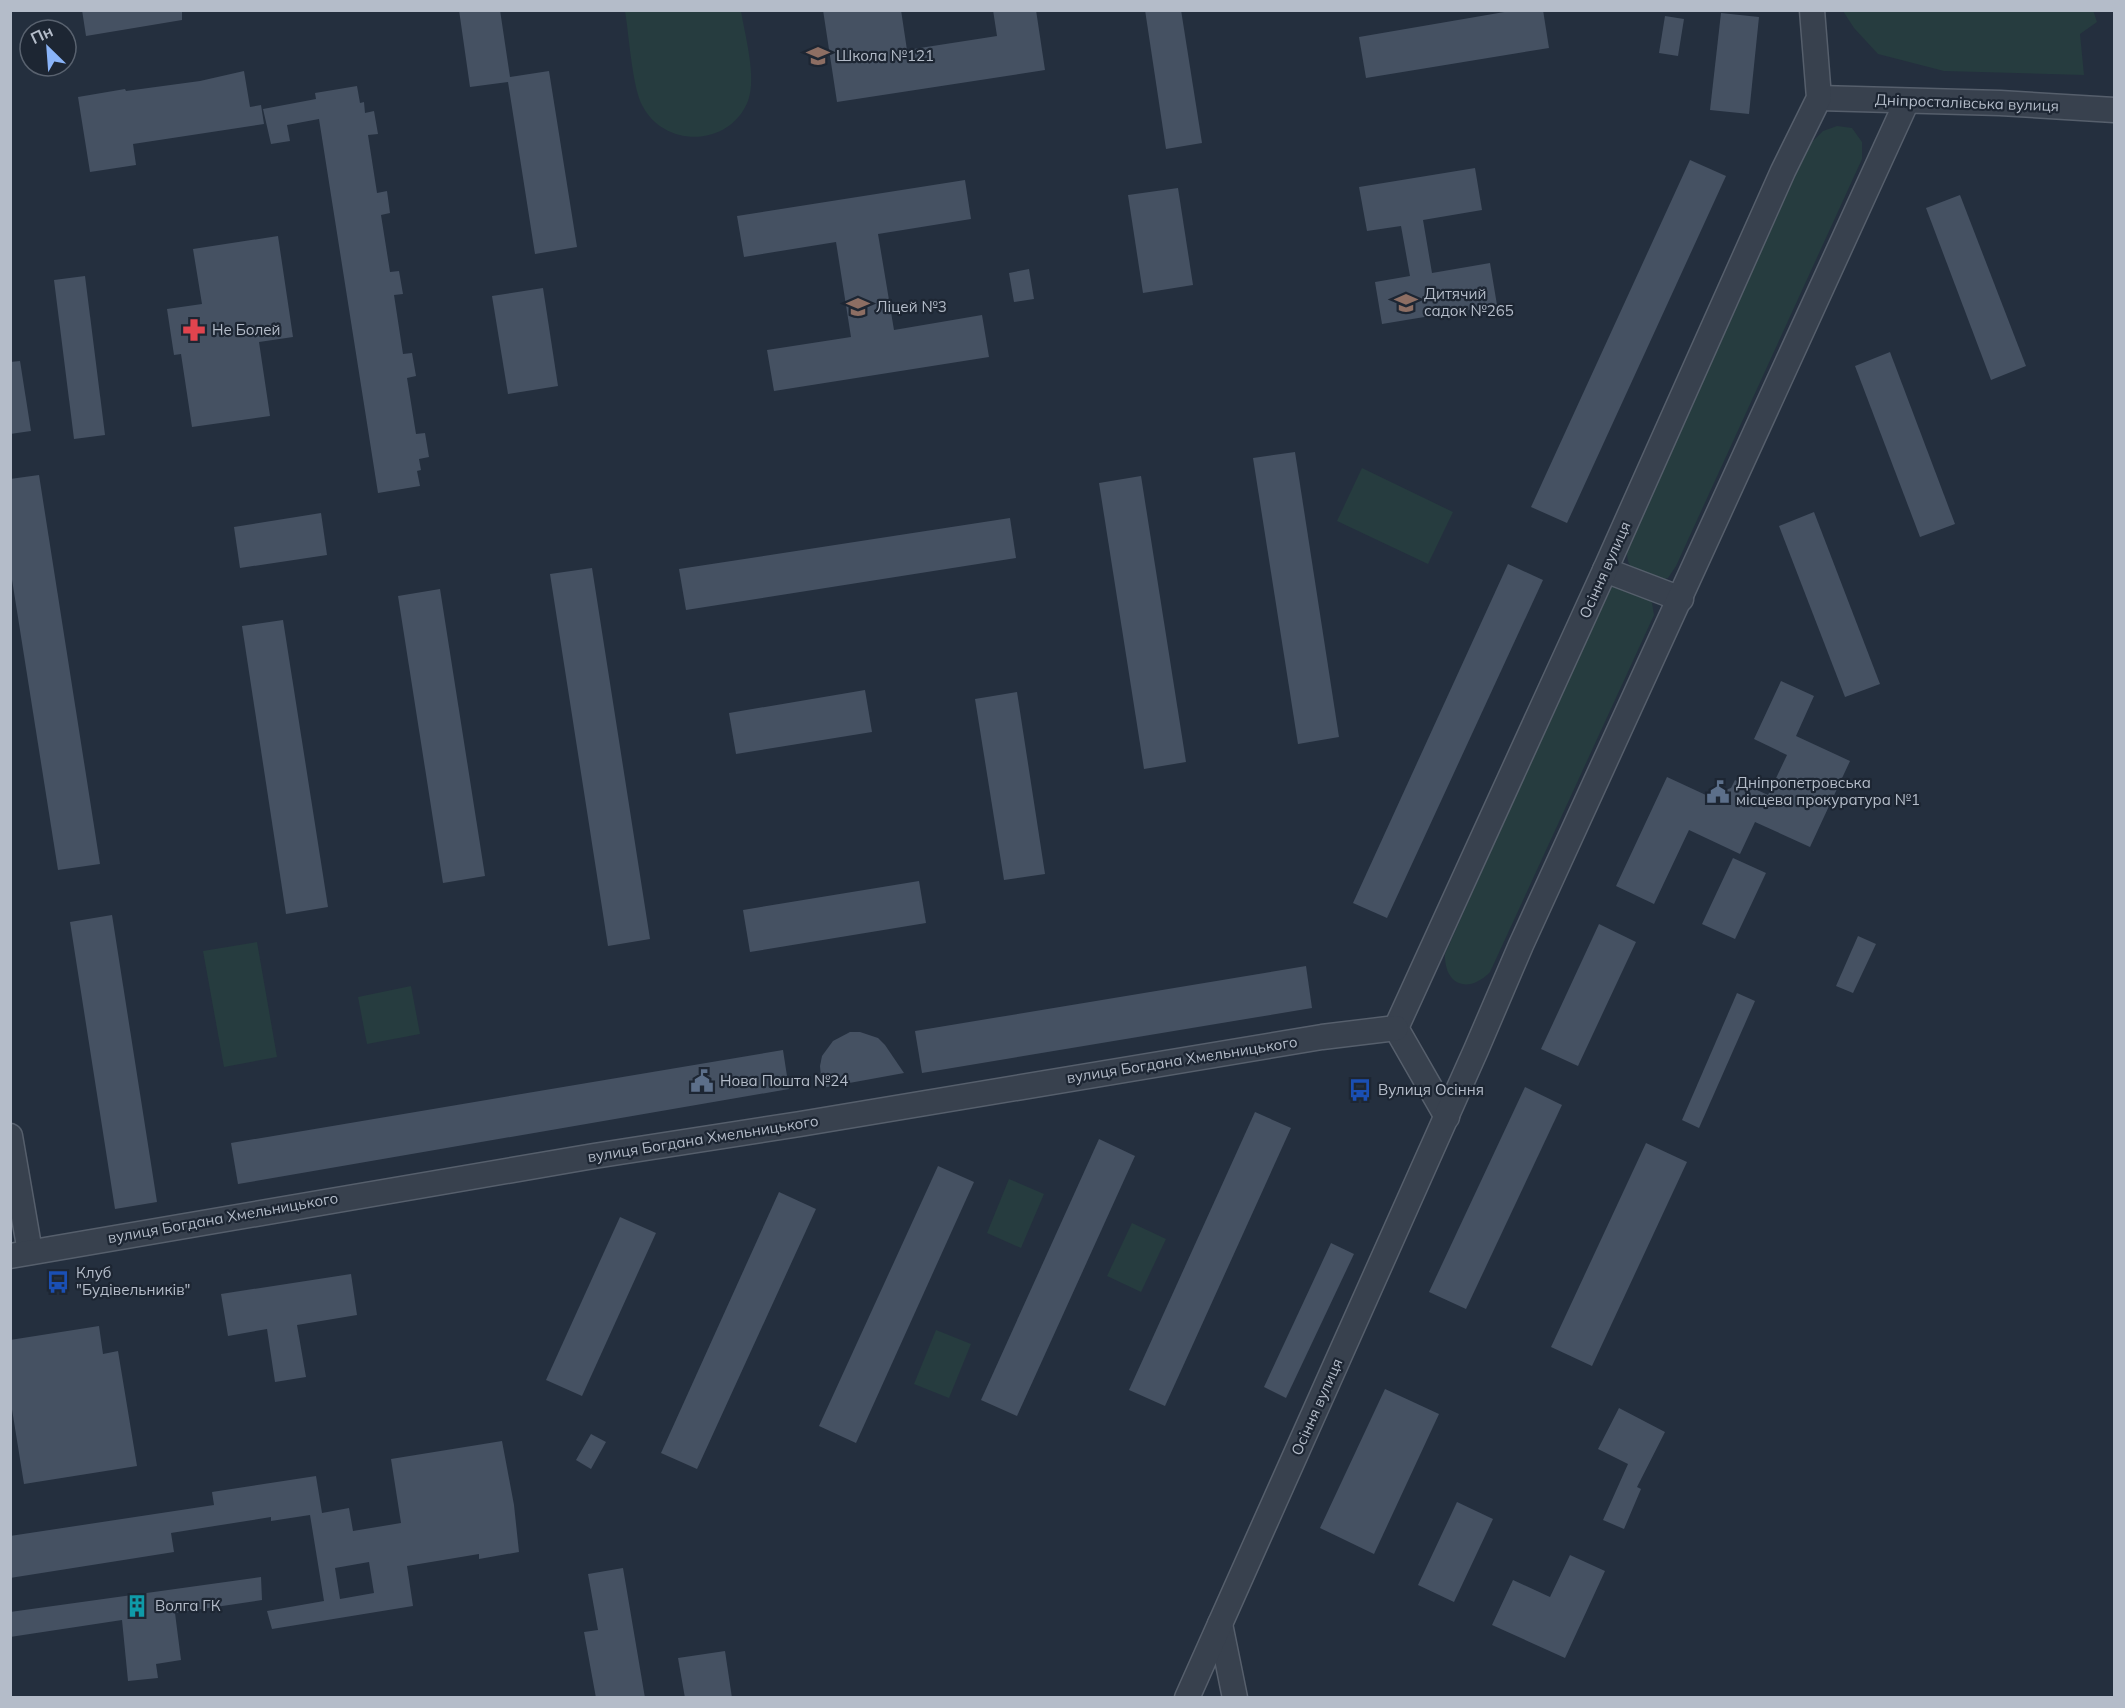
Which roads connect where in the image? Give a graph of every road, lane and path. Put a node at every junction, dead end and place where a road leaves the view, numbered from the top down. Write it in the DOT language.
graph roads {
  1 [pos="1812,10"];
  2 [pos="1819,98"];
  3 [pos="1907,101"];
  4 [pos="2115,110"];
  5 [pos="1605,570"];
  6 [pos="1681,599"];
  7 [pos="1396,1028"];
  8 [pos="1447,1117"];
  9 [pos="10,1136"];
  10 [pos="20,1254"];
  11 [pos="1220,1623"];
  12 [pos="1187,1698"];
  13 [pos="1235,1698"];
  1 -- 2 [label="street"];
  2 -- 3 [label="street, Дніпросталівська вулиця"];
  2 -- 5 [label="street, Осіння вулиця"];
  3 -- 4 [label="street, Дніпросталівська вулиця"];
  3 -- 6 [label="street, Осіння вулиця"];
  5 -- 6 [label="street"];
  5 -- 7 [label="street, Осіння вулиця"];
  6 -- 8 [label="street, Осіння вулиця"];
  7 -- 8 [label="street"];
  7 -- 10 [label="street, вулиця Богдана Хмельницького"];
  8 -- 11 [label="street, Осіння вулиця"];
  9 -- 10 [label="street"];
  11 -- 12 [label="street, Осіння вулиця"];
  11 -- 13 [label="street"];
}
